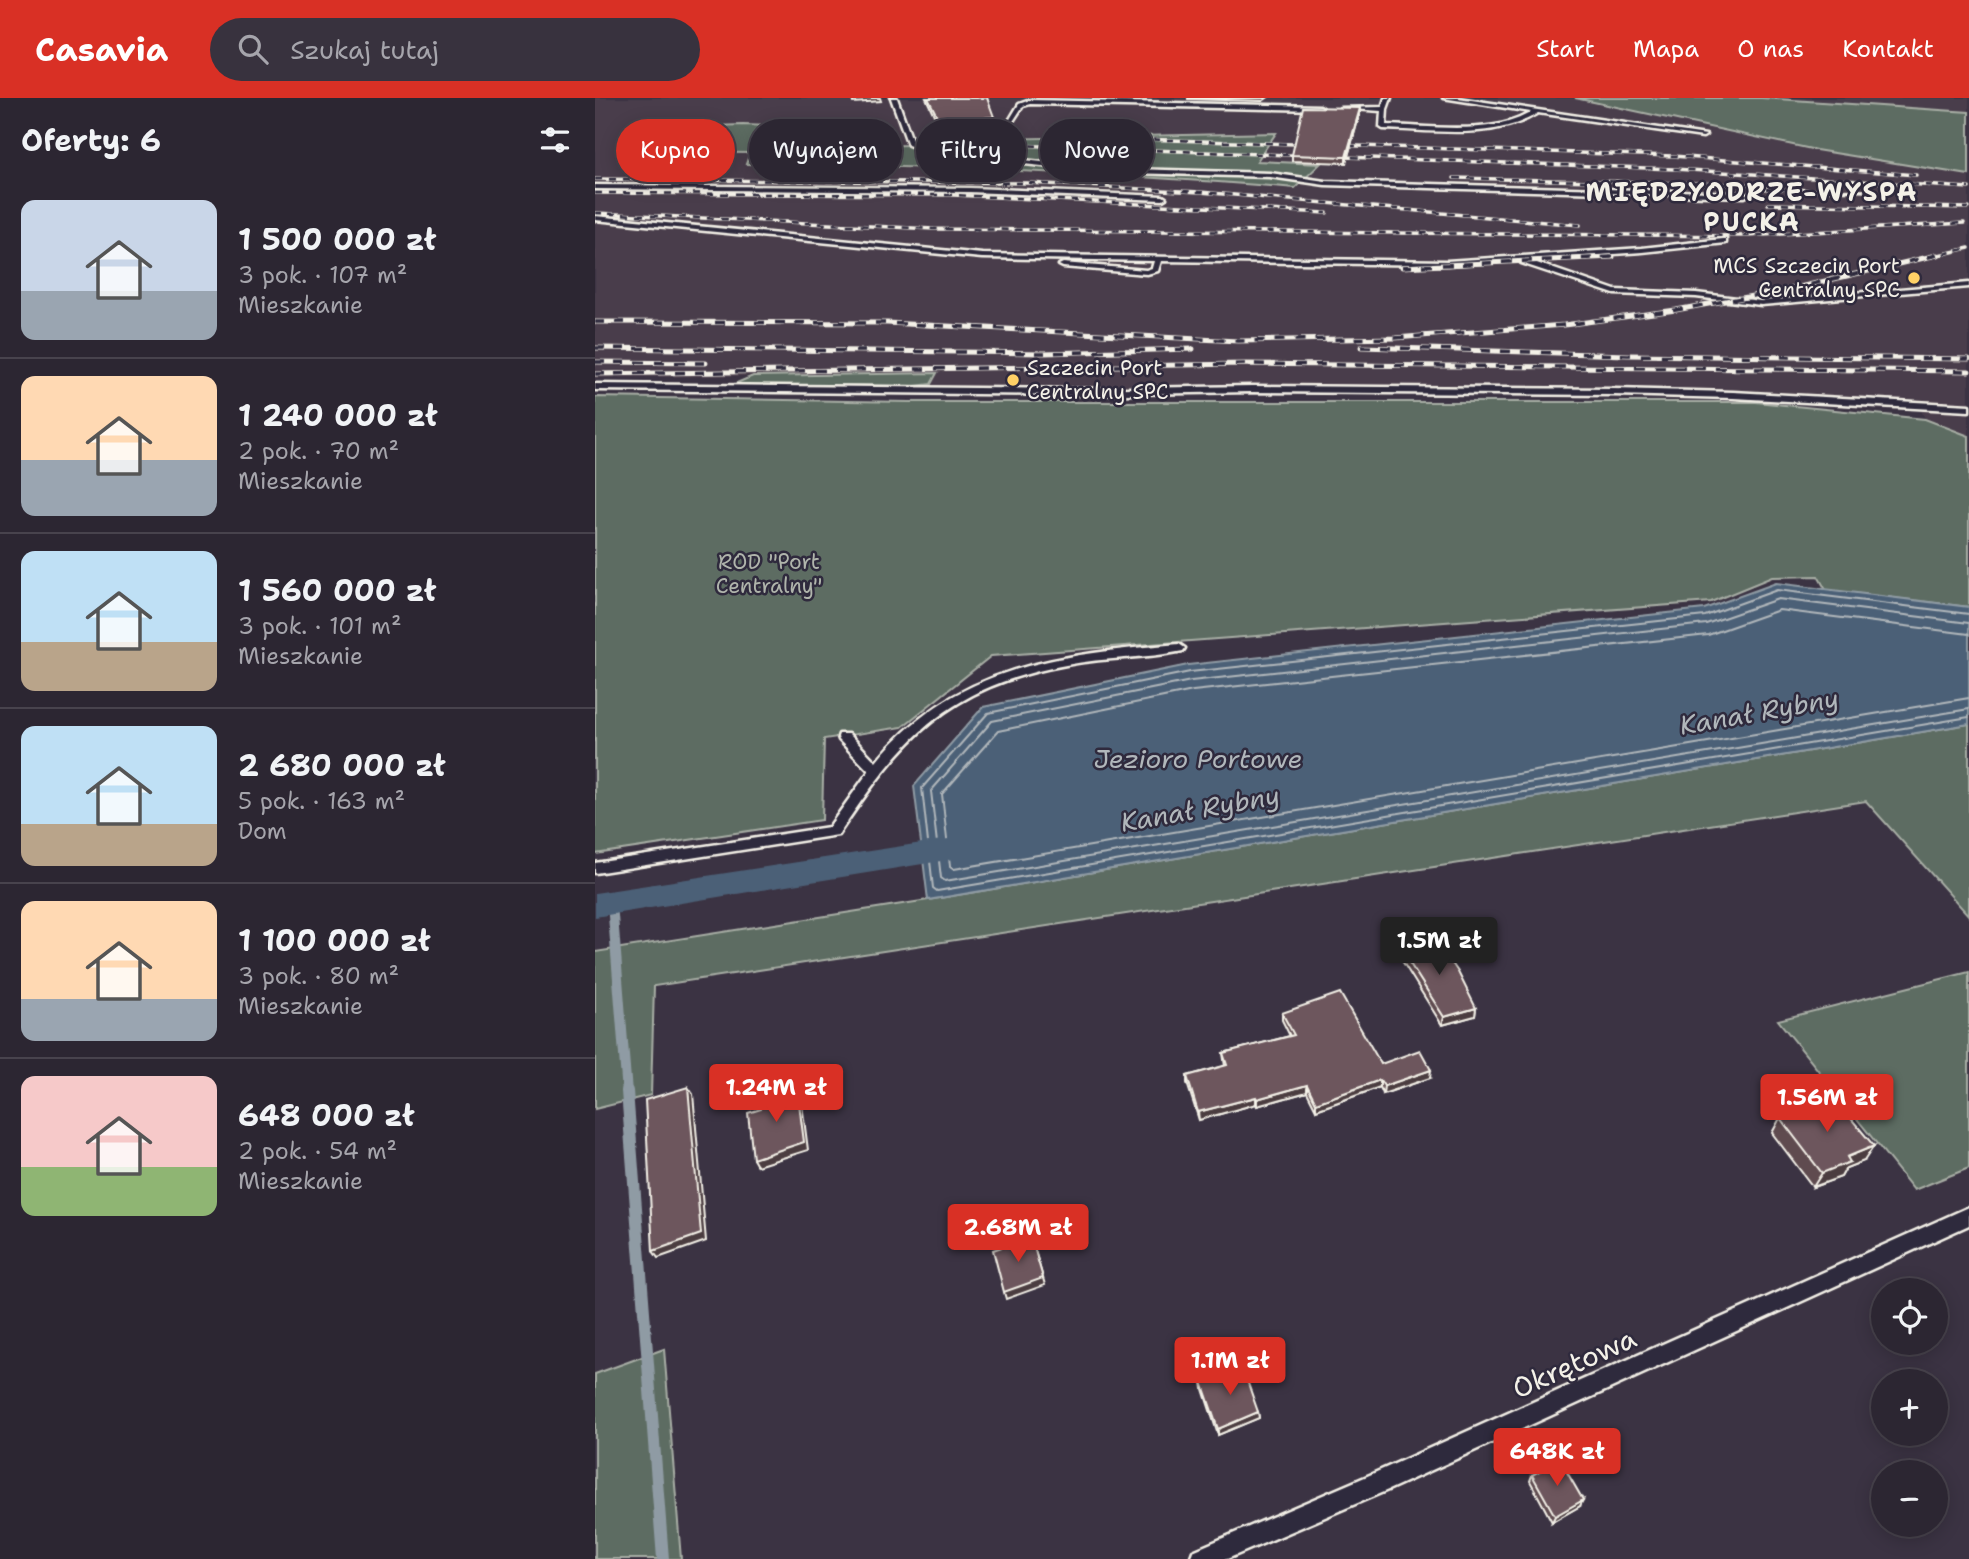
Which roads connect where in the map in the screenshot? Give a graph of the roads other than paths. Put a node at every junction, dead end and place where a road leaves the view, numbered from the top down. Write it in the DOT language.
graph roads {
  1 [pos="894,98"];
  2 [pos="1388,98"];
  3 [pos="1446,98"];
  4 [pos="1384,109"];
  5 [pos="1537,111"];
  6 [pos="1012,119"];
  7 [pos="1703,135"];
  8 [pos="595,187"];
  9 [pos="1745,195"];
  10 [pos="1163,198"];
  11 [pos="595,218"];
  12 [pos="1723,241"];
  13 [pos="991,256"];
  14 [pos="1158,259"];
  15 [pos="1519,259"];
  16 [pos="1969,285"];
  17 [pos="1153,379"];
  18 [pos="595,387"];
  19 [pos="1152,391"];
  20 [pos="1969,408"];
  21 [pos="1179,648"];
  22 [pos="844,737"];
  23 [pos="876,770"];
  24 [pos="595,868"];
  25 [pos="1969,1216"];
  26 [pos="1201,1559"];
  1 -- 9 [label="lane"];
  2 -- 4 [label="lane"];
  3 -- 5 [label="lane"];
  4 -- 5 [label="lane"];
  4 -- 6 [label="lane"];
  5 -- 7 [label="lane"];
  8 -- 10 [label="lane"];
  11 -- 13 [label="lane"];
  12 -- 15 [label="lane"];
  13 -- 14 [label="lane"];
  13 -- 14 [label="lane"];
  14 -- 15 [label="lane"];
  15 -- 16 [label="lane"];
  17 -- 19 [label="lane"];
  18 -- 19 [label="lane"];
  19 -- 20 [label="lane"];
  21 -- 23 [label="lane"];
  22 -- 23 [label="lane"];
  23 -- 24 [label="lane"];
  25 -- 26 [label="lane, Okrętowa"];
}
